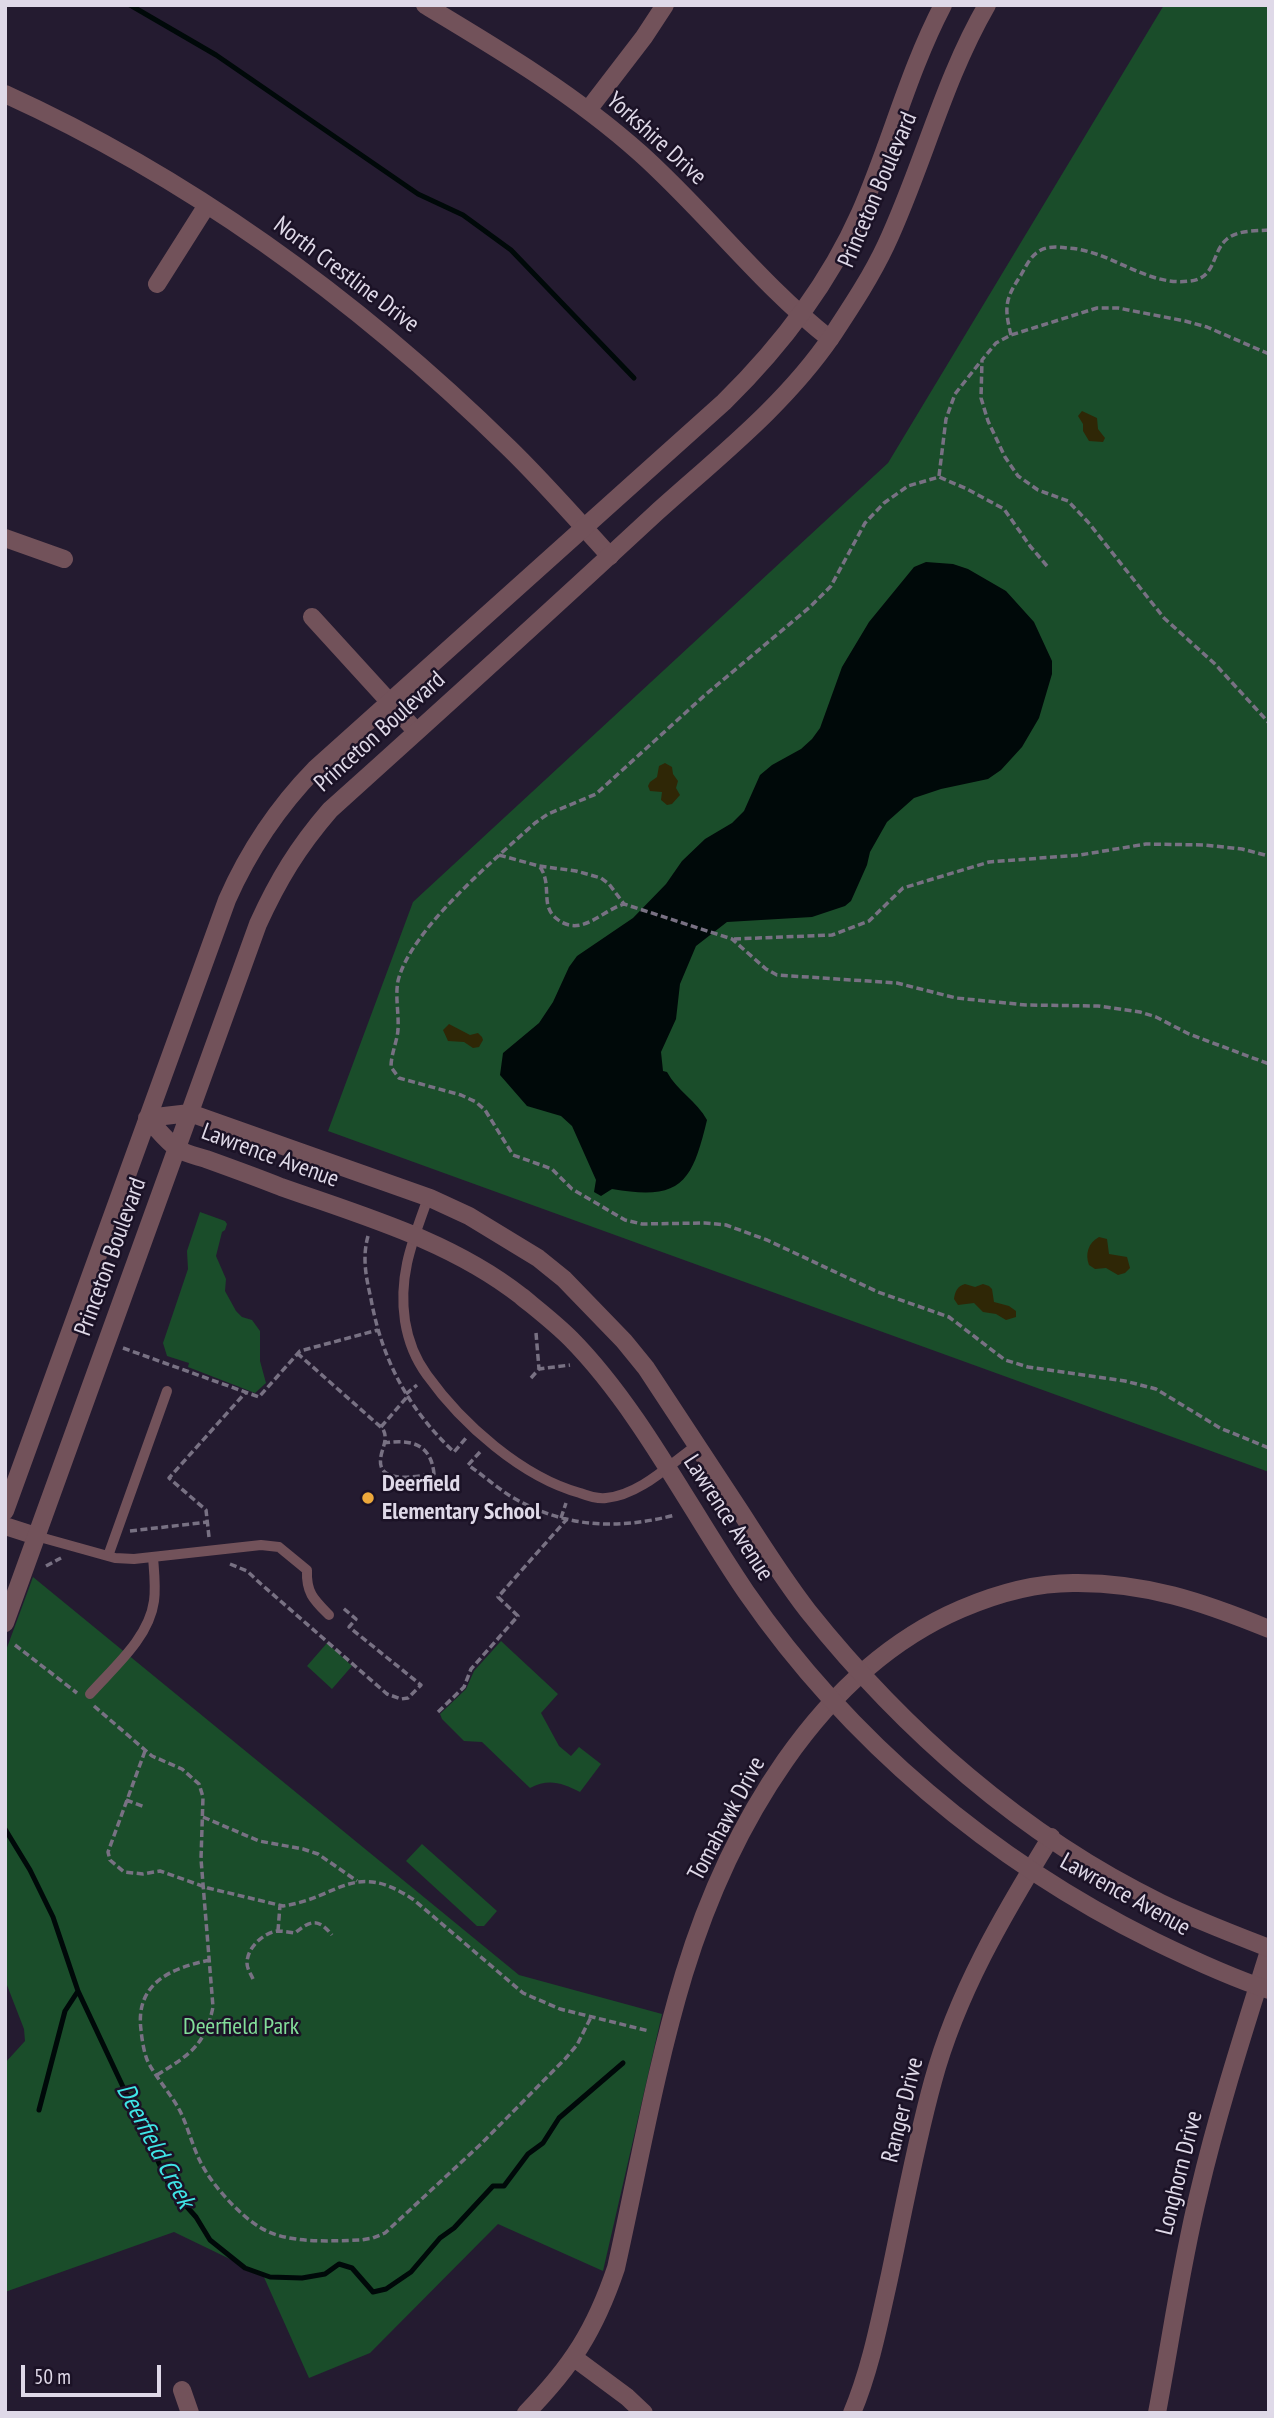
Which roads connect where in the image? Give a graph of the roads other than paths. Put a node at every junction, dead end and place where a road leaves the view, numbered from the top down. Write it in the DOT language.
graph roads {
  1 [pos="425,5"];
  2 [pos="665,5"];
  3 [pos="943,5"];
  4 [pos="987,5"];
  5 [pos="5,94"];
  6 [pos="588,110"];
  7 [pos="208,205"];
  8 [pos="158,284"];
  9 [pos="800,316"];
  10 [pos="830,339"];
  11 [pos="583,527"];
  12 [pos="5,538"];
  13 [pos="610,556"];
  14 [pos="64,559"];
  15 [pos="312,617"];
  16 [pos="390,702"];
  17 [pos="416,731"];
  18 [pos="190,1113"];
  19 [pos="147,1118"];
  20 [pos="177,1149"];
  21 [pos="428,1198"];
  22 [pos="415,1236"];
  23 [pos="167,1391"];
  24 [pos="697,1445"];
  25 [pos="666,1467"];
  26 [pos="5,1511"];
  27 [pos="5,1526"];
  28 [pos="36,1536"];
  29 [pos="108,1556"];
  30 [pos="153,1557"];
  31 [pos="329,1615"];
  32 [pos="5,1623"];
  33 [pos="1269,1629"];
  34 [pos="862,1672"];
  35 [pos="86,1697"];
  36 [pos="832,1700"];
  37 [pos="1051,1837"];
  38 [pos="1031,1870"];
  39 [pos="1269,1949"];
  40 [pos="1263,1988"];
  41 [pos="573,2357"];
  42 [pos="182,2390"];
  43 [pos="190,2413"];
  44 [pos="526,2413"];
  45 [pos="644,2413"];
  46 [pos="852,2413"];
  47 [pos="1157,2413"];
  1 -- 6 [label="street, Yorkshire Drive"];
  2 -- 6 [label="street"];
  3 -- 9 [label="street, Princeton Boulevard"];
  4 -- 10 [label="street, Princeton Boulevard"];
  5 -- 7 [label="street, North Crestline Drive"];
  6 -- 9 [label="street, Yorkshire Drive"];
  7 -- 8 [label="street"];
  7 -- 11 [label="street, North Crestline Drive"];
  9 -- 10 [label="street, Yorkshire Drive"];
  9 -- 11 [label="street, Princeton Boulevard"];
  10 -- 13 [label="street, Princeton Boulevard"];
  11 -- 13 [label="street, North Crestline Drive"];
  11 -- 16 [label="street, Princeton Boulevard"];
  12 -- 14 [label="street"];
  13 -- 17 [label="street, Princeton Boulevard"];
  15 -- 16 [label="street"];
  16 -- 17 [label="street"];
  16 -- 19 [label="street, Princeton Boulevard"];
  17 -- 18 [label="street, Princeton Boulevard"];
  18 -- 19 [label="street, Lawrence Avenue"];
  18 -- 20 [label="street, Princeton Boulevard"];
  18 -- 21 [label="street, Lawrence Avenue"];
  19 -- 20 [label="street, Lawrence Avenue"];
  19 -- 26 [label="street, Princeton Boulevard"];
  20 -- 22 [label="street, Lawrence Avenue"];
  20 -- 28 [label="street, Princeton Boulevard"];
  21 -- 22 [label="lane"];
  21 -- 24 [label="street, Lawrence Avenue"];
  22 -- 25 [label="street, Lawrence Avenue"];
  22 -- 25 [label="lane"];
  23 -- 29 [label="lane"];
  24 -- 25 [label="lane"];
  24 -- 34 [label="street, Lawrence Avenue"];
  25 -- 36 [label="street, Lawrence Avenue"];
  27 -- 28 [label="street"];
  28 -- 29 [label="lane"];
  28 -- 32 [label="street, Princeton Boulevard"];
  29 -- 30 [label="lane"];
  30 -- 31 [label="lane"];
  30 -- 35 [label="lane"];
  33 -- 34 [label="street, Tomahawk Drive"];
  34 -- 36 [label="street, Tomahawk Drive"];
  34 -- 37 [label="street, Lawrence Avenue"];
  36 -- 38 [label="street, Lawrence Avenue"];
  36 -- 41 [label="street, Tomahawk Drive"];
  37 -- 38 [label="street, Ranger Drive"];
  37 -- 39 [label="street, Lawrence Avenue"];
  38 -- 40 [label="street, Lawrence Avenue"];
  38 -- 46 [label="street, Ranger Drive"];
  39 -- 40 [label="street, Longhorn Drive"];
  40 -- 47 [label="street, Longhorn Drive"];
  41 -- 44 [label="street, Tomahawk Drive"];
  41 -- 45 [label="street"];
  42 -- 43 [label="street"];
}
